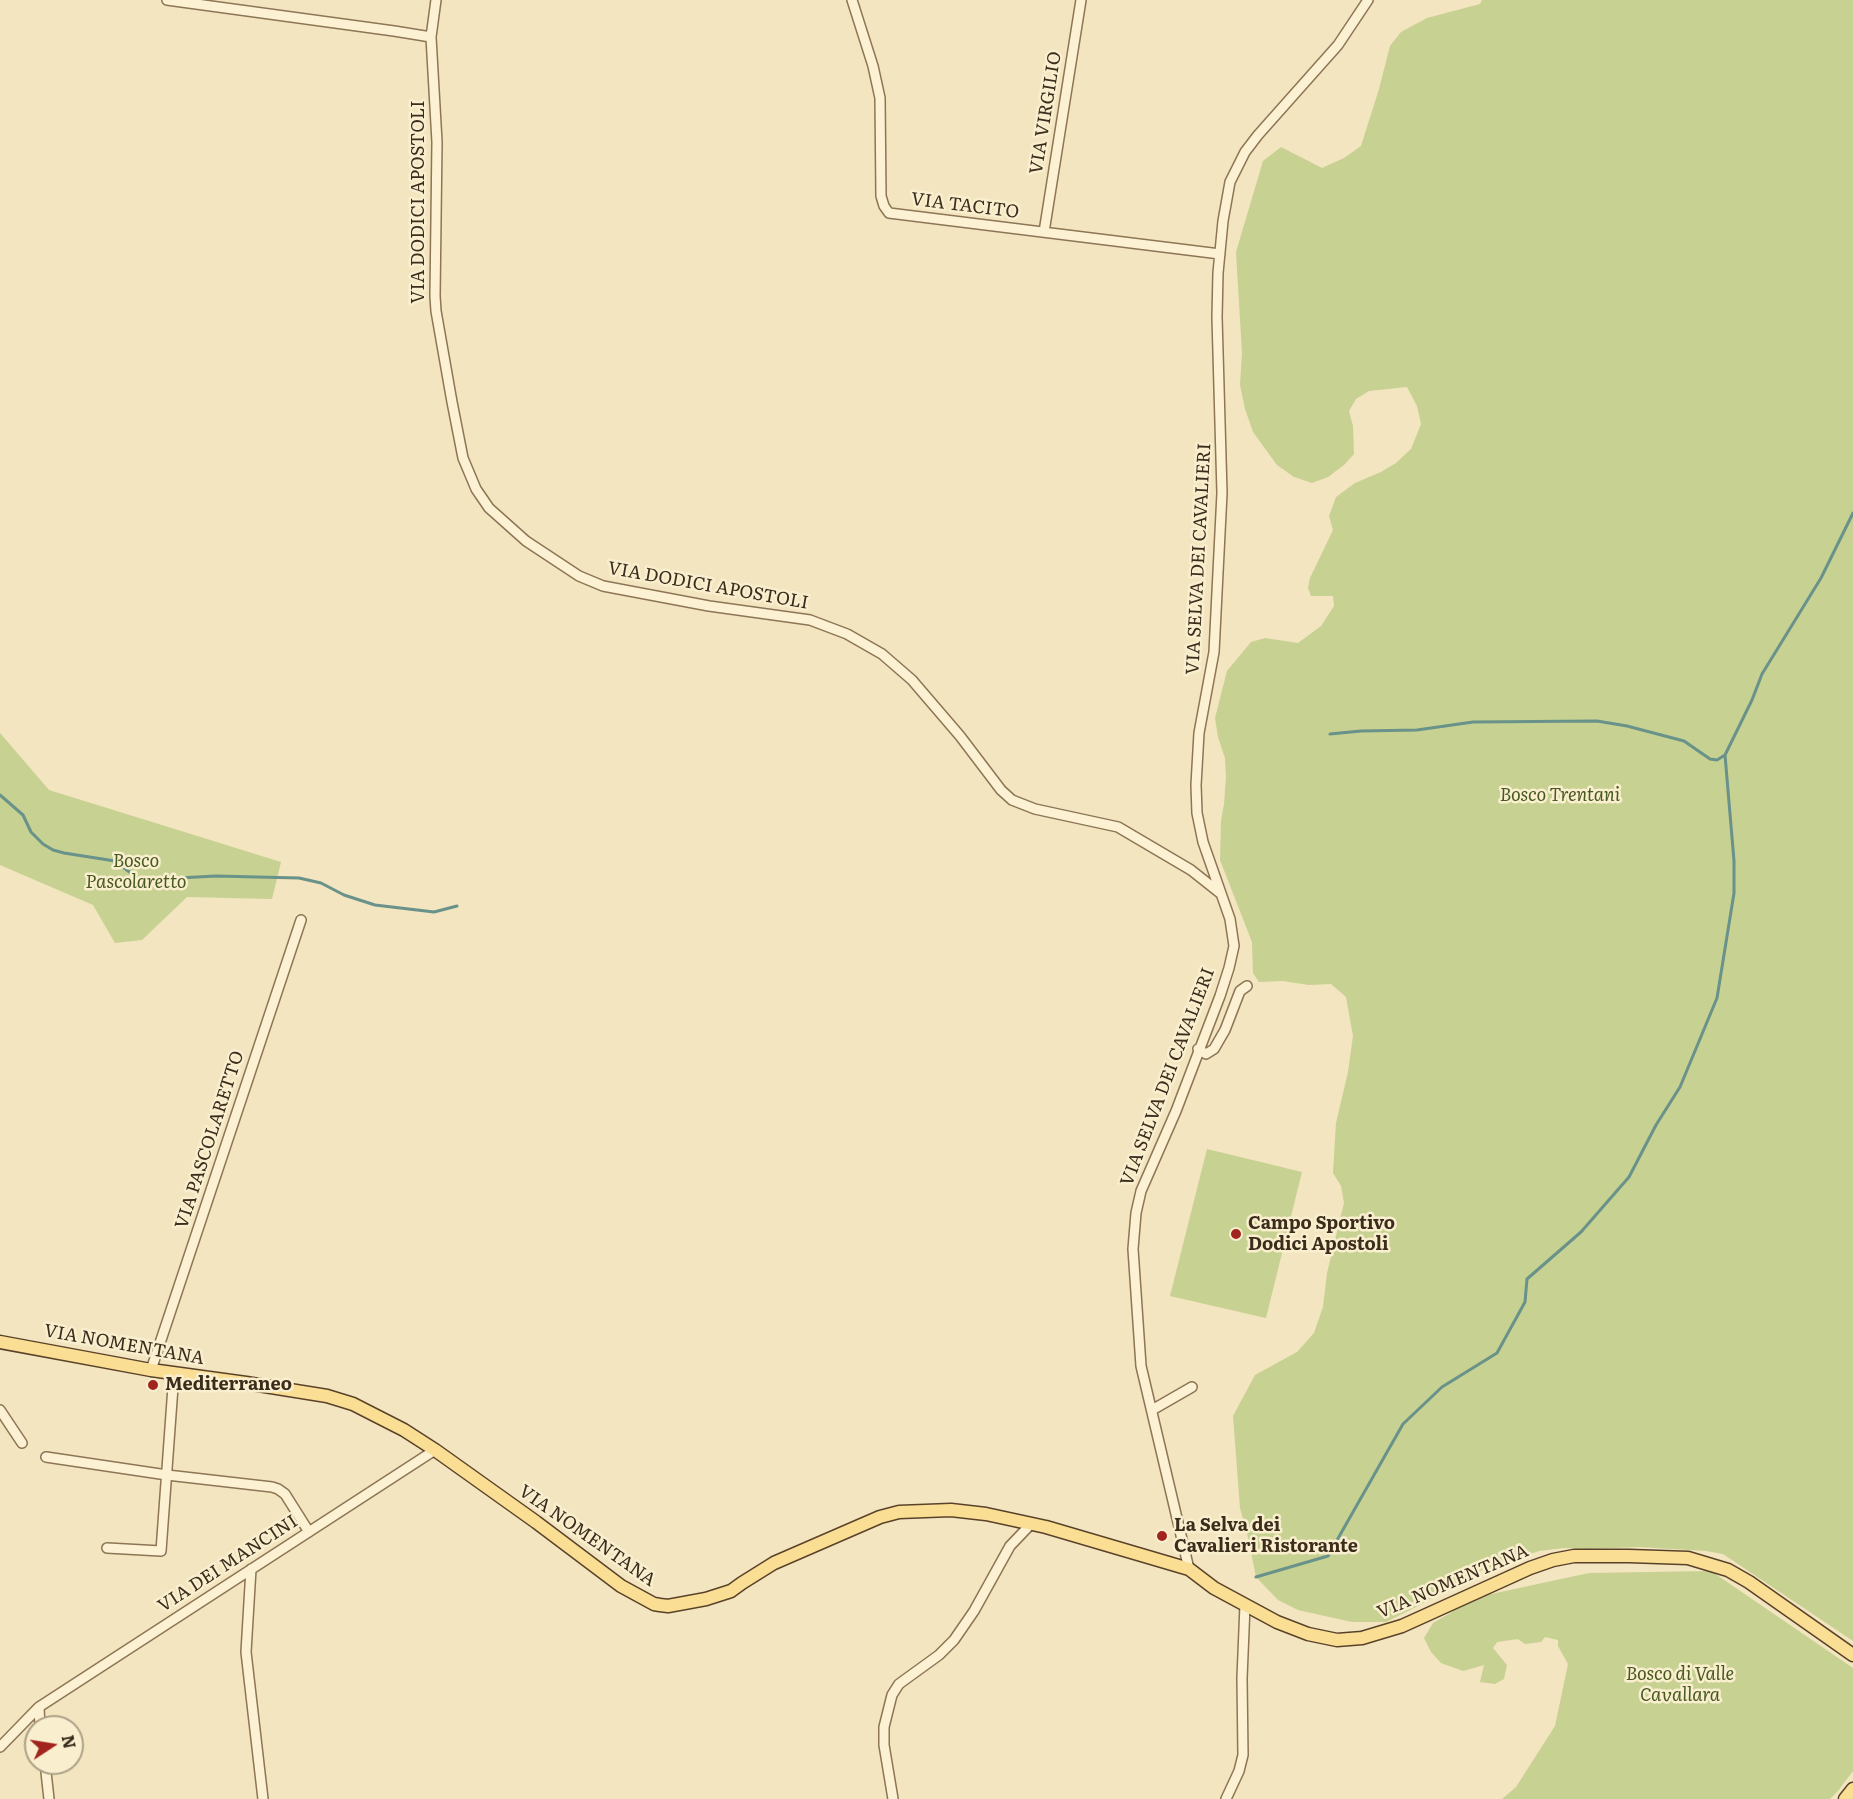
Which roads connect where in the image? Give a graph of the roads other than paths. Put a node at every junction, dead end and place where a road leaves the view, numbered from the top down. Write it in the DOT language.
graph roads {
  1 [pos="167,0"];
  2 [pos="436,0"];
  3 [pos="852,0"];
  4 [pos="1081,0"];
  5 [pos="1368,0"];
  6 [pos="192,2"];
  7 [pos="431,37"];
  8 [pos="1044,232"];
  9 [pos="1220,254"];
  10 [pos="1222,894"];
  11 [pos="301,920"];
  12 [pos="1247,986"];
  13 [pos="1198,1049"];
  14 [pos="0,1342"];
  15 [pos="151,1370"];
  16 [pos="174,1373"];
  17 [pos="1192,1387"];
  18 [pos="0,1410"];
  19 [pos="1152,1410"];
  20 [pos="22,1443"];
  21 [pos="435,1450"];
  22 [pos="46,1457"];
  23 [pos="167,1475"];
  24 [pos="1030,1524"];
  25 [pos="309,1532"];
  26 [pos="107,1548"];
  27 [pos="251,1569"];
  28 [pos="1189,1569"];
  29 [pos="1245,1605"];
  30 [pos="1853,1655"];
  31 [pos="39,1707"];
  32 [pos="39,1715"];
  33 [pos="0,1747"];
  34 [pos="46,1775"];
  35 [pos="1853,1789"];
  36 [pos="49,1799"];
  37 [pos="263,1799"];
  38 [pos="893,1799"];
  39 [pos="1227,1799"];
  40 [pos="1845,1799"];
  1 -- 6 [label="street"];
  2 -- 7 [label="street, VIA DODICI APOSTOLI"];
  3 -- 8 [label="street, VIA TACITO"];
  4 -- 8 [label="street, VIA VIRGILIO"];
  5 -- 9 [label="street, VIA SELVA DEI CAVALIERI"];
  6 -- 7 [label="street"];
  7 -- 10 [label="street, VIA DODICI APOSTOLI"];
  8 -- 9 [label="street, VIA TACITO"];
  9 -- 10 [label="street, VIA SELVA DEI CAVALIERI"];
  10 -- 13 [label="street, VIA SELVA DEI CAVALIERI"];
  11 -- 15 [label="street, VIA PASCOLARETTO"];
  12 -- 13 [label="street"];
  13 -- 19 [label="street, VIA SELVA DEI CAVALIERI"];
  14 -- 15 [label="main road, VIA NOMENTANA"];
  15 -- 16 [label="main road, VIA NOMENTANA"];
  16 -- 21 [label="main road, VIA NOMENTANA"];
  16 -- 23 [label="street"];
  17 -- 19 [label="street"];
  18 -- 20 [label="street"];
  19 -- 28 [label="street, VIA SELVA DEI CAVALIERI"];
  21 -- 24 [label="main road, VIA NOMENTANA"];
  21 -- 25 [label="street, VIA DEI MANCINI"];
  22 -- 23 [label="street"];
  23 -- 25 [label="street"];
  23 -- 26 [label="street"];
  24 -- 28 [label="main road, VIA NOMENTANA"];
  24 -- 38 [label="street"];
  25 -- 27 [label="street, VIA DEI MANCINI"];
  27 -- 31 [label="street, VIA DEI MANCINI"];
  27 -- 37 [label="street"];
  28 -- 29 [label="main road, VIA NOMENTANA"];
  29 -- 30 [label="main road, VIA NOMENTANA"];
  29 -- 39 [label="street"];
  31 -- 32 [label="street"];
  31 -- 33 [label="street, VIA DEI MANCINI"];
  34 -- 36 [label="street"];
  35 -- 40 [label="main road"];
}
